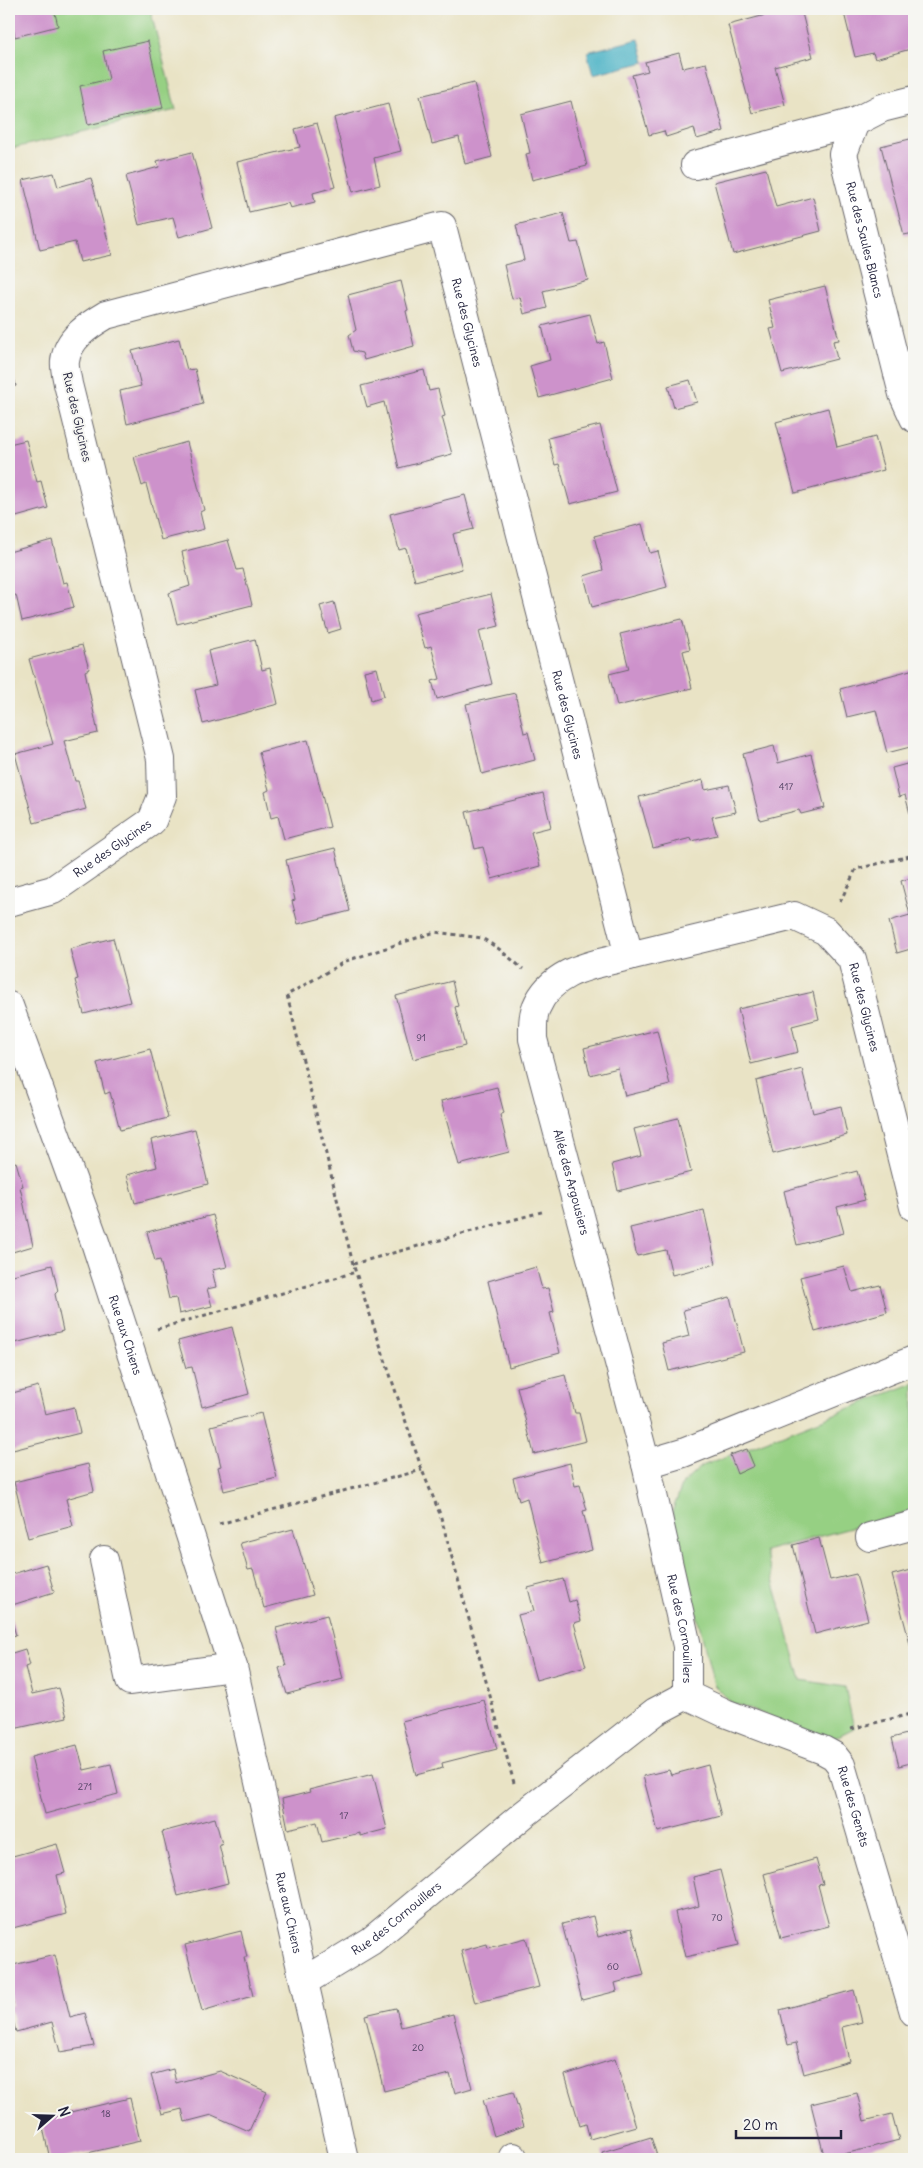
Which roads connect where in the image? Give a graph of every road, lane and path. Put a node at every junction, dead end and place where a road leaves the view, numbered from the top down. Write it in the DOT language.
graph roads {
  1 [pos="914,100"];
  2 [pos="855,122"];
  3 [pos="694,165"];
  4 [pos="914,418"];
  5 [pos="914,855"];
  6 [pos="9,904"];
  7 [pos="826,931"];
  8 [pos="629,956"];
  9 [pos="547,988"];
  10 [pos="9,1006"];
  11 [pos="576,1202"];
  12 [pos="914,1207"];
  13 [pos="353,1264"];
  14 [pos="356,1272"];
  15 [pos="126,1338"];
  16 [pos="914,1360"];
  17 [pos="646,1464"];
  18 [pos="422,1470"];
  19 [pos="914,1526"];
  20 [pos="189,1532"];
  21 [pos="870,1537"];
  22 [pos="104,1560"];
  23 [pos="233,1667"];
  24 [pos="687,1695"];
  25 [pos="914,1712"];
  26 [pos="823,1750"];
  27 [pos="522,1815"];
  28 [pos="305,1981"];
  29 [pos="914,2012"];
  30 [pos="344,2159"];
  1 -- 2 [label="street"];
  2 -- 3 [label="street"];
  2 -- 4 [label="street, Rue des Saules Blancs"];
  5 -- 7 [label="path"];
  6 -- 8 [label="street, Rue des Glycines"];
  7 -- 8 [label="street, Rue des Glycines"];
  7 -- 12 [label="street, Rue des Glycines"];
  8 -- 9 [label="street, Allée des Argousiers"];
  9 -- 11 [label="street, Allée des Argousiers"];
  9 -- 13 [label="path"];
  10 -- 15 [label="street, Rue aux Chiens"];
  11 -- 13 [label="path"];
  11 -- 17 [label="street, Allée des Argousiers"];
  13 -- 14 [label="path"];
  14 -- 15 [label="path"];
  14 -- 18 [label="path"];
  15 -- 20 [label="street, Rue aux Chiens"];
  16 -- 17 [label="street"];
  17 -- 24 [label="street, Rue des Cornouillers"];
  18 -- 20 [label="path"];
  18 -- 27 [label="path"];
  19 -- 21 [label="street"];
  20 -- 23 [label="street, Rue aux Chiens"];
  22 -- 23 [label="street"];
  23 -- 28 [label="street, Rue aux Chiens"];
  24 -- 26 [label="street, Rue des Genêts"];
  24 -- 27 [label="street, Rue des Cornouillers"];
  25 -- 26 [label="path"];
  26 -- 29 [label="street, Rue des Genêts"];
  27 -- 28 [label="street, Rue des Cornouillers"];
  28 -- 30 [label="street, Rue aux Chiens"];
}
